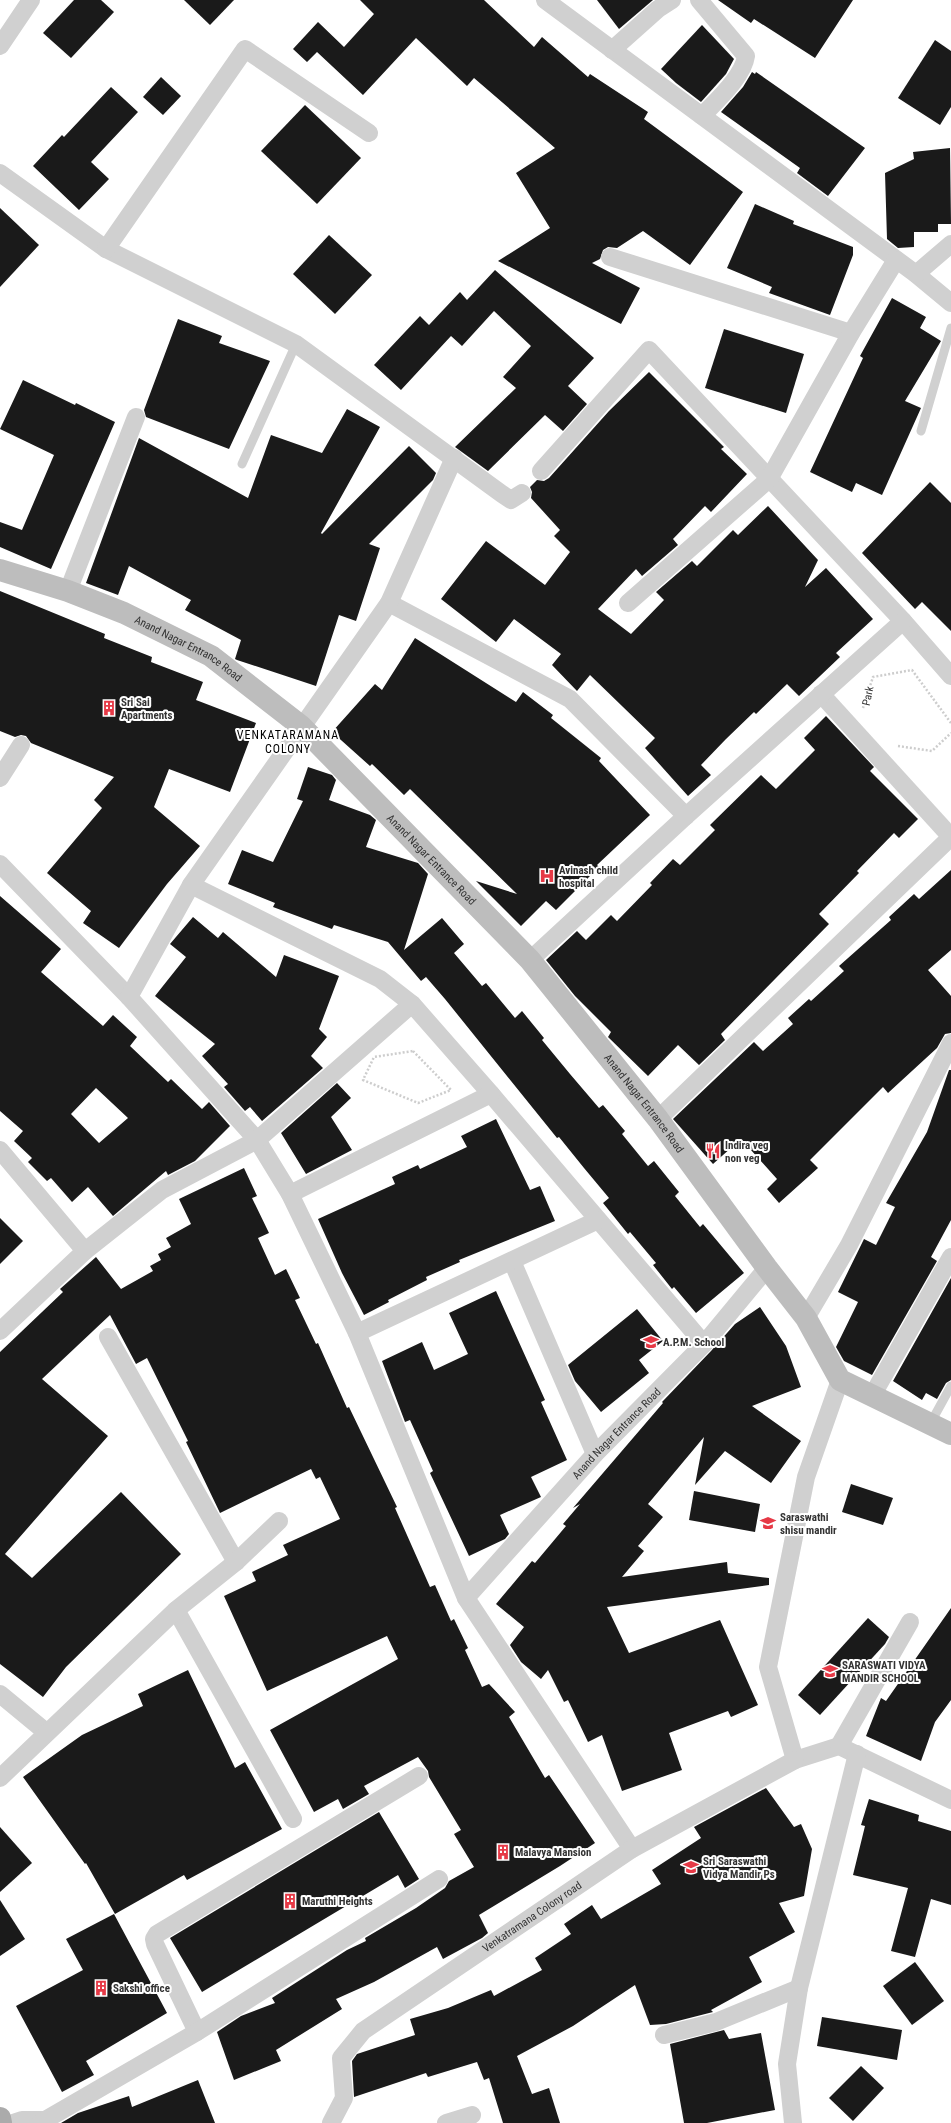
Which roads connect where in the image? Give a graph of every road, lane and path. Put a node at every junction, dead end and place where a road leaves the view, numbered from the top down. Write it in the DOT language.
graph roads {
  1 [pos="31,0"];
  2 [pos="545,0"];
  3 [pos="672,0"];
  4 [pos="699,0"];
  5 [pos="0,46"];
  6 [pos="612,50"];
  7 [pos="702,116"];
  8 [pos="369,133"];
  9 [pos="0,173"];
  10 [pos="951,244"];
  11 [pos="106,248"];
  12 [pos="610,257"];
  13 [pos="896,260"];
  14 [pos="916,274"];
  15 [pos="949,300"];
  16 [pos="951,328"];
  17 [pos="851,333"];
  18 [pos="296,344"];
  19 [pos="136,417"];
  20 [pos="921,431"];
  21 [pos="454,458"];
  22 [pos="242,464"];
  23 [pos="541,471"];
  24 [pos="769,479"];
  25 [pos="522,493"];
  26 [pos="0,570"];
  27 [pos="68,591"];
  28 [pos="389,603"];
  29 [pos="628,603"];
  30 [pos="903,621"];
  31 [pos="951,676"];
  32 [pos="821,694"];
  33 [pos="868,714"];
  34 [pos="951,723"];
  35 [pos="301,726"];
  36 [pos="951,733"];
  37 [pos="21,745"];
  38 [pos="895,746"];
  39 [pos="0,778"];
  40 [pos="686,816"];
  41 [pos="951,837"];
  42 [pos="0,864"];
  43 [pos="191,885"];
  44 [pos="530,960"];
  45 [pos="129,997"];
  46 [pos="412,1004"];
  47 [pos="951,1043"];
  48 [pos="363,1080"];
  49 [pos="491,1094"];
  50 [pos="658,1119"];
  51 [pos="257,1140"];
  52 [pos="0,1150"];
  53 [pos="290,1194"];
  54 [pos="598,1220"];
  55 [pos="85,1251"];
  56 [pos="951,1257"];
  57 [pos="512,1261"];
  58 [pos="766,1268"];
  59 [pos="806,1318"];
  60 [pos="0,1331"];
  61 [pos="357,1333"];
  62 [pos="108,1337"];
  63 [pos="704,1344"];
  64 [pos="840,1380"];
  65 [pos="951,1386"];
  66 [pos="872,1396"];
  67 [pos="930,1424"];
  68 [pos="951,1434"];
  69 [pos="595,1454"];
  70 [pos="279,1521"];
  71 [pos="236,1562"];
  72 [pos="466,1598"];
  73 [pos="176,1610"];
  74 [pos="910,1622"];
  75 [pos="0,1694"];
  76 [pos="46,1732"];
  77 [pos="839,1746"];
  78 [pos="857,1754"];
  79 [pos="795,1760"];
  80 [pos="419,1776"];
  81 [pos="0,1778"];
  82 [pos="951,1800"];
  83 [pos="293,1819"];
  84 [pos="632,1849"];
  85 [pos="439,1879"];
  86 [pos="799,1988"];
  87 [pos="197,2032"];
  88 [pos="664,2035"];
  89 [pos="472,2115"];
  90 [pos="0,2118"];
  91 [pos="42,2122"];
  92 [pos="1,2123"];
  93 [pos="13,2123"];
  94 [pos="331,2123"];
  95 [pos="446,2123"];
  96 [pos="793,2123"];
  1 -- 5 [label="street"];
  2 -- 6 [label="street"];
  3 -- 6 [label="street"];
  4 -- 7 [label="street"];
  6 -- 7 [label="street"];
  7 -- 13 [label="street"];
  8 -- 11 [label="street"];
  9 -- 11 [label="street"];
  10 -- 14 [label="street"];
  11 -- 18 [label="street"];
  12 -- 17 [label="street"];
  13 -- 14 [label="street"];
  13 -- 17 [label="street"];
  14 -- 15 [label="street"];
  16 -- 20 [label="lane"];
  17 -- 24 [label="street"];
  18 -- 21 [label="street"];
  18 -- 22 [label="lane"];
  19 -- 27 [label="street"];
  21 -- 25 [label="street"];
  21 -- 28 [label="street"];
  23 -- 24 [label="street"];
  24 -- 29 [label="street"];
  24 -- 30 [label="street"];
  26 -- 27 [label="street, Anand Nagar Entrance Road"];
  27 -- 35 [label="street, Anand Nagar Entrance Road"];
  28 -- 35 [label="street"];
  28 -- 40 [label="street"];
  30 -- 31 [label="street"];
  30 -- 32 [label="street"];
  32 -- 40 [label="street"];
  32 -- 41 [label="street"];
  33 -- 34 [label="path, Park"];
  35 -- 43 [label="street"];
  35 -- 44 [label="street, Anand Nagar Entrance Road"];
  36 -- 38 [label="path"];
  37 -- 39 [label="street"];
  40 -- 44 [label="street"];
  41 -- 50 [label="street"];
  42 -- 45 [label="street"];
  43 -- 45 [label="street"];
  43 -- 46 [label="street"];
  44 -- 50 [label="street, Anand Nagar Entrance Road"];
  45 -- 51 [label="street"];
  46 -- 49 [label="street"];
  46 -- 51 [label="street"];
  47 -- 59 [label="street"];
  48 -- 48 [label="path"];
  49 -- 53 [label="street"];
  49 -- 54 [label="street"];
  50 -- 58 [label="street, Anand Nagar Entrance Road"];
  51 -- 53 [label="street"];
  51 -- 55 [label="street"];
  52 -- 55 [label="street"];
  53 -- 61 [label="street"];
  54 -- 57 [label="street"];
  54 -- 63 [label="street"];
  55 -- 60 [label="street"];
  56 -- 66 [label="street"];
  57 -- 61 [label="street"];
  57 -- 69 [label="street"];
  58 -- 59 [label="street, Anand Nagar Entrance Road"];
  58 -- 63 [label="street, Anand Nagar Entrance Road"];
  59 -- 64 [label="street, Anand Nagar Entrance Road"];
  61 -- 72 [label="street"];
  62 -- 71 [label="street"];
  63 -- 69 [label="street, Anand Nagar Entrance Road"];
  64 -- 66 [label="street"];
  64 -- 79 [label="street"];
  65 -- 67 [label="lane"];
  66 -- 67 [label="street"];
  67 -- 68 [label="street"];
  69 -- 72 [label="street, Anand Nagar Entrance Road"];
  70 -- 71 [label="street"];
  71 -- 73 [label="street"];
  72 -- 84 [label="street"];
  73 -- 76 [label="street"];
  73 -- 83 [label="street"];
  74 -- 77 [label="street"];
  75 -- 76 [label="street"];
  76 -- 81 [label="street"];
  77 -- 78 [label="street"];
  77 -- 79 [label="street, Venkatramana Colony road"];
  78 -- 82 [label="street"];
  78 -- 86 [label="street"];
  79 -- 84 [label="street, Venkatramana Colony road"];
  80 -- 87 [label="street"];
  84 -- 94 [label="street, Venkatramana Colony road"];
  85 -- 87 [label="street"];
  86 -- 88 [label="street"];
  86 -- 96 [label="street"];
  87 -- 91 [label="street"];
  89 -- 95 [label="street"];
  90 -- 92 [label="main road"];
  91 -- 93 [label="street"];
}
